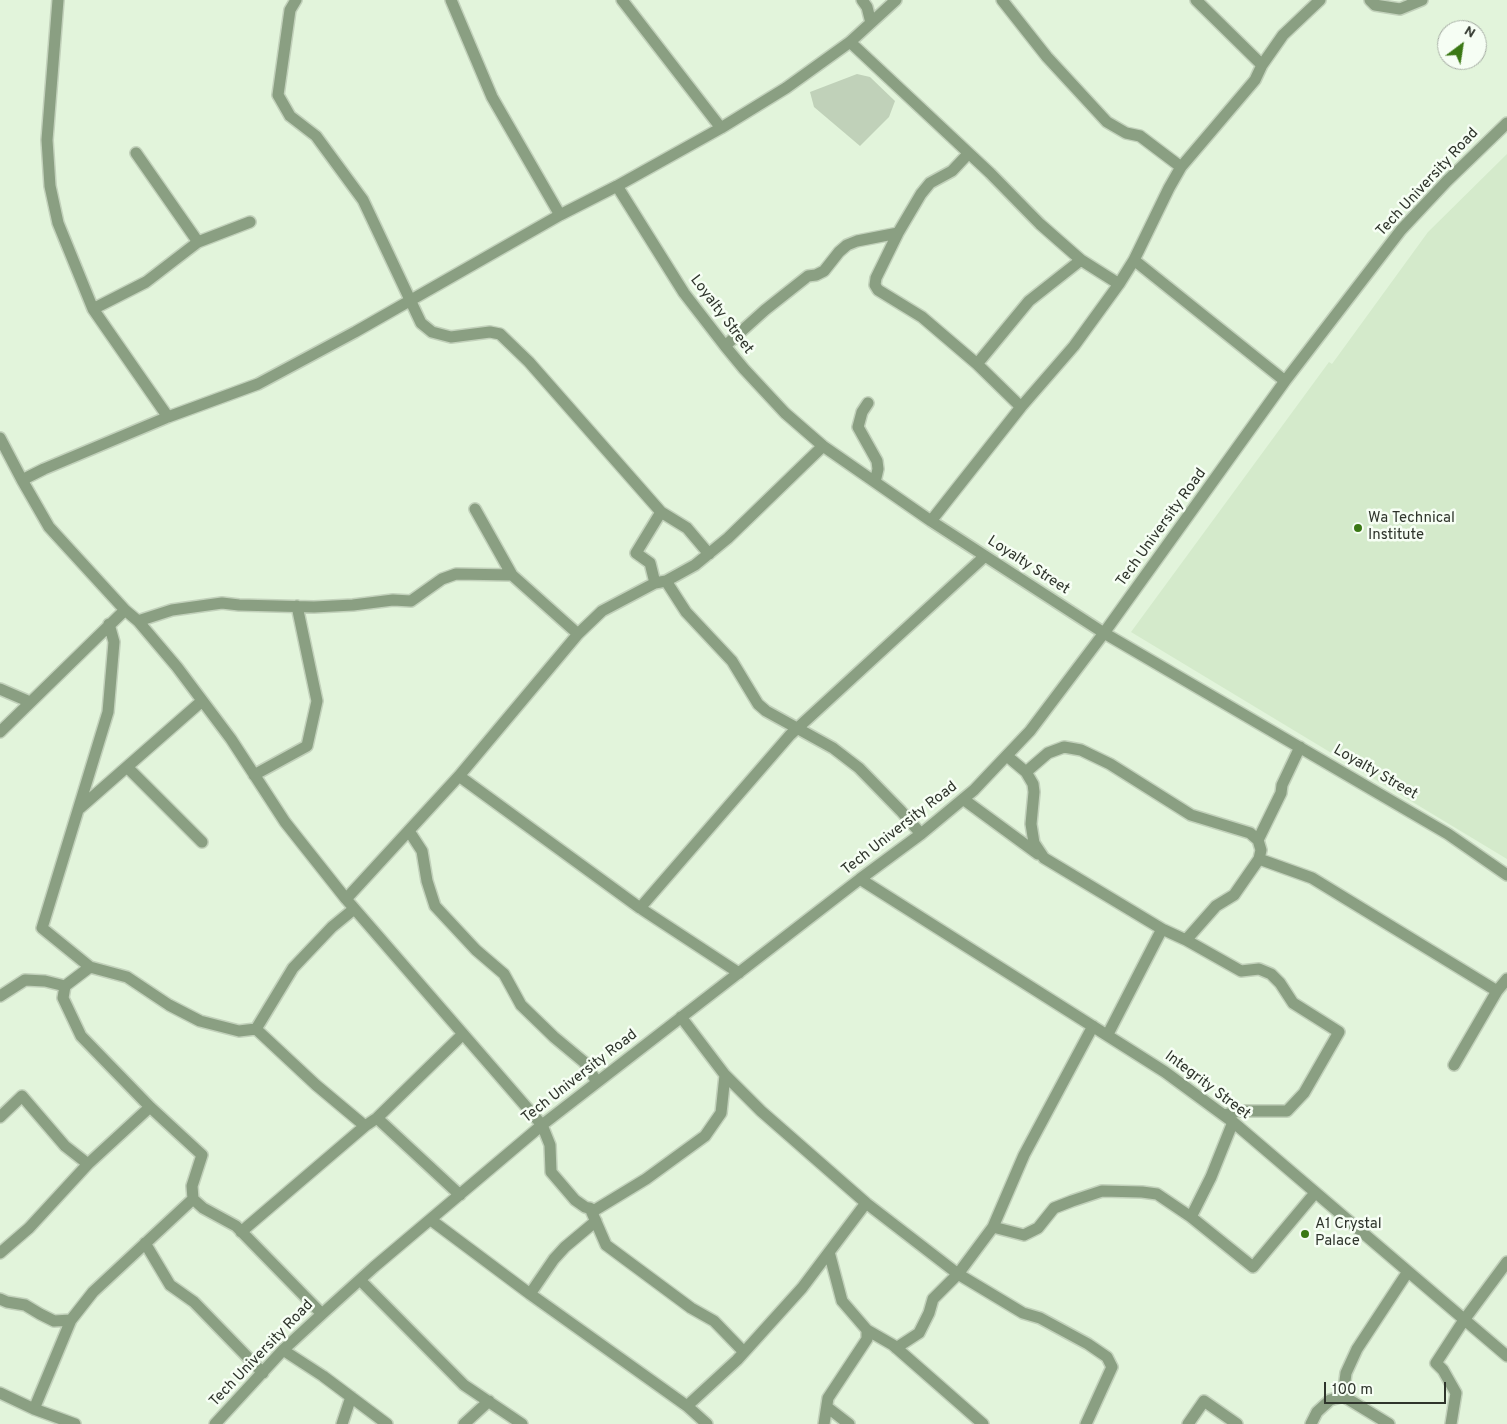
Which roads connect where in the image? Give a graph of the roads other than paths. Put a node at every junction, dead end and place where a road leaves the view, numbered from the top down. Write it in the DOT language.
graph roads {
  1 [pos="58,0"];
  2 [pos="296,0"];
  3 [pos="451,0"];
  4 [pos="622,0"];
  5 [pos="862,0"];
  6 [pos="896,0"];
  7 [pos="1002,0"];
  8 [pos="1196,0"];
  9 [pos="1320,0"];
  10 [pos="1370,0"];
  11 [pos="1422,0"];
  12 [pos="871,23"];
  13 [pos="850,42"];
  14 [pos="1262,65"];
  15 [pos="1507,123"];
  16 [pos="721,128"];
  17 [pos="136,153"];
  18 [pos="968,154"];
  19 [pos="1181,167"];
  20 [pos="617,186"];
  21 [pos="560,215"];
  22 [pos="250,222"];
  23 [pos="898,233"];
  24 [pos="198,242"];
  25 [pos="1081,260"];
  26 [pos="1134,260"];
  27 [pos="1119,284"];
  28 [pos="410,300"];
  29 [pos="93,309"];
  30 [pos="725,346"];
  31 [pos="977,364"];
  32 [pos="1285,381"];
  33 [pos="868,403"];
  34 [pos="1021,407"];
  35 [pos="168,417"];
  36 [pos="0,438"];
  37 [pos="823,446"];
  38 [pos="22,480"];
  39 [pos="874,482"];
  40 [pos="475,509"];
  41 [pos="661,512"];
  42 [pos="930,521"];
  43 [pos="709,554"];
  44 [pos="985,556"];
  45 [pos="512,575"];
  46 [pos="661,582"];
  47 [pos="297,606"];
  48 [pos="125,610"];
  49 [pos="138,621"];
  50 [pos="109,624"];
  51 [pos="1104,633"];
  52 [pos="578,634"];
  53 [pos="0,689"];
  54 [pos="202,700"];
  55 [pos="30,702"];
  56 [pos="798,728"];
  57 [pos="0,732"];
  58 [pos="1300,747"];
  59 [pos="1007,756"];
  60 [pos="126,767"];
  61 [pos="1026,772"];
  62 [pos="254,775"];
  63 [pos="459,776"];
  64 [pos="963,799"];
  65 [pos="79,809"];
  66 [pos="409,831"];
  67 [pos="921,834"];
  68 [pos="1258,840"];
  69 [pos="202,842"];
  70 [pos="1044,858"];
  71 [pos="1259,859"];
  72 [pos="1507,875"];
  73 [pos="860,879"];
  74 [pos="346,899"];
  75 [pos="640,908"];
  76 [pos="354,909"];
  77 [pos="1162,929"];
  78 [pos="1186,940"];
  79 [pos="90,967"];
  80 [pos="739,973"];
  81 [pos="1507,979"];
  82 [pos="65,986"];
  83 [pos="1497,991"];
  84 [pos="0,996"];
  85 [pos="681,1017"];
  86 [pos="1093,1026"];
  87 [pos="256,1029"];
  88 [pos="463,1034"];
  89 [pos="1108,1034"];
  90 [pos="1454,1065"];
  91 [pos="725,1075"];
  92 [pos="597,1082"];
  93 [pos="150,1107"];
  94 [pos="0,1117"];
  95 [pos="378,1118"];
  96 [pos="1228,1119"];
  97 [pos="542,1125"];
  98 [pos="365,1126"];
  99 [pos="88,1164"];
  100 [pos="1315,1193"];
  101 [pos="460,1195"];
  102 [pos="193,1199"];
  103 [pos="866,1203"];
  104 [pos="590,1208"];
  105 [pos="1191,1217"];
  106 [pos="431,1220"];
  107 [pos="596,1221"];
  108 [pos="993,1227"];
  109 [pos="241,1232"];
  110 [pos="145,1244"];
  111 [pos="828,1252"];
  112 [pos="0,1253"];
  113 [pos="1507,1262"];
  114 [pos="1407,1273"];
  115 [pos="958,1274"];
  116 [pos="360,1280"];
  117 [pos="530,1294"];
  118 [pos="0,1299"];
  119 [pos="322,1314"];
  120 [pos="71,1320"];
  121 [pos="1464,1320"];
  122 [pos="867,1330"];
  123 [pos="896,1348"];
  124 [pos="283,1350"];
  125 [pos="744,1352"];
  126 [pos="1507,1356"];
  127 [pos="263,1374"];
  128 [pos="0,1393"];
  129 [pos="1343,1396"];
  130 [pos="351,1397"];
  131 [pos="489,1402"];
  132 [pos="687,1406"];
  133 [pos="827,1407"];
  134 [pos="34,1409"];
  135 [pos="75,1424"];
  136 [pos="216,1424"];
  137 [pos="342,1424"];
  138 [pos="387,1424"];
  139 [pos="464,1424"];
  140 [pos="522,1424"];
  141 [pos="707,1424"];
  142 [pos="824,1424"];
  143 [pos="848,1424"];
  144 [pos="983,1424"];
  145 [pos="1086,1424"];
  146 [pos="1188,1424"];
  147 [pos="1237,1424"];
  148 [pos="1311,1424"];
  149 [pos="1389,1424"];
  150 [pos="1452,1424"];
  1 -- 29 [label="street"];
  2 -- 28 [label="street"];
  3 -- 21 [label="street"];
  4 -- 16 [label="street"];
  5 -- 12 [label="street"];
  6 -- 12 [label="street"];
  7 -- 19 [label="street"];
  8 -- 14 [label="street"];
  9 -- 14 [label="street"];
  10 -- 11 [label="street"];
  12 -- 13 [label="street"];
  13 -- 16 [label="street"];
  13 -- 18 [label="street"];
  14 -- 19 [label="street"];
  15 -- 32 [label="street, Tech University Road"];
  16 -- 20 [label="street"];
  17 -- 24 [label="street"];
  18 -- 23 [label="street"];
  18 -- 25 [label="street"];
  19 -- 26 [label="street"];
  20 -- 21 [label="street"];
  20 -- 30 [label="street, Loyalty Street"];
  21 -- 28 [label="street"];
  22 -- 24 [label="street"];
  23 -- 30 [label="street"];
  23 -- 31 [label="street"];
  24 -- 29 [label="street"];
  25 -- 27 [label="street"];
  25 -- 31 [label="street"];
  26 -- 27 [label="street"];
  26 -- 32 [label="street"];
  27 -- 34 [label="street"];
  28 -- 35 [label="street"];
  28 -- 41 [label="street"];
  29 -- 35 [label="street"];
  30 -- 37 [label="street, Loyalty Street"];
  31 -- 34 [label="street"];
  32 -- 51 [label="street, Tech University Road"];
  33 -- 39 [label="street"];
  34 -- 42 [label="street"];
  35 -- 38 [label="street"];
  36 -- 38 [label="street"];
  37 -- 39 [label="street, Loyalty Street"];
  37 -- 43 [label="street"];
  38 -- 48 [label="street"];
  39 -- 42 [label="street, Loyalty Street"];
  40 -- 45 [label="street"];
  41 -- 43 [label="street"];
  41 -- 46 [label="street"];
  42 -- 44 [label="street, Loyalty Street"];
  43 -- 46 [label="street"];
  44 -- 51 [label="street, Loyalty Street"];
  44 -- 56 [label="street"];
  45 -- 47 [label="street"];
  45 -- 52 [label="street"];
  46 -- 52 [label="street"];
  46 -- 56 [label="street"];
  47 -- 49 [label="street"];
  47 -- 62 [label="street"];
  48 -- 49 [label="street"];
  48 -- 50 [label="street"];
  49 -- 54 [label="street"];
  50 -- 55 [label="street"];
  50 -- 65 [label="street"];
  51 -- 58 [label="street, Loyalty Street"];
  51 -- 59 [label="street, Tech University Road"];
  52 -- 63 [label="street"];
  53 -- 55 [label="street"];
  54 -- 60 [label="street"];
  54 -- 62 [label="street"];
  55 -- 57 [label="street"];
  56 -- 67 [label="street"];
  56 -- 75 [label="street"];
  58 -- 68 [label="street"];
  58 -- 72 [label="street, Loyalty Street"];
  59 -- 61 [label="street"];
  59 -- 64 [label="street, Tech University Road"];
  60 -- 65 [label="street"];
  60 -- 69 [label="street"];
  61 -- 68 [label="street"];
  61 -- 70 [label="street"];
  62 -- 74 [label="street"];
  63 -- 66 [label="street"];
  63 -- 75 [label="street"];
  64 -- 67 [label="street, Tech University Road"];
  64 -- 70 [label="street"];
  65 -- 79 [label="street"];
  66 -- 74 [label="street"];
  66 -- 92 [label="street"];
  67 -- 73 [label="street, Tech University Road"];
  68 -- 71 [label="street"];
  70 -- 77 [label="street"];
  71 -- 78 [label="street"];
  71 -- 83 [label="street"];
  73 -- 80 [label="street, Tech University Road"];
  73 -- 86 [label="street, Integrity Street"];
  74 -- 76 [label="street"];
  75 -- 80 [label="street"];
  76 -- 87 [label="street"];
  76 -- 88 [label="street"];
  77 -- 78 [label="street"];
  77 -- 89 [label="street"];
  78 -- 96 [label="street"];
  79 -- 82 [label="street"];
  79 -- 87 [label="street"];
  80 -- 85 [label="street, Tech University Road"];
  81 -- 83 [label="street"];
  82 -- 84 [label="street"];
  82 -- 93 [label="street"];
  83 -- 90 [label="street"];
  85 -- 91 [label="street"];
  85 -- 92 [label="street, Tech University Road"];
  86 -- 89 [label="street, Integrity Street"];
  86 -- 108 [label="street"];
  87 -- 98 [label="street"];
  88 -- 95 [label="street"];
  88 -- 97 [label="street"];
  89 -- 96 [label="street, Integrity Street"];
  91 -- 103 [label="street"];
  91 -- 104 [label="street"];
  92 -- 97 [label="street, Tech University Road"];
  93 -- 99 [label="street"];
  93 -- 102 [label="street"];
  94 -- 99 [label="street"];
  95 -- 98 [label="street"];
  95 -- 101 [label="street"];
  96 -- 100 [label="street, Integrity Street"];
  96 -- 105 [label="street"];
  97 -- 101 [label="street, Tech University Road"];
  97 -- 104 [label="street"];
  98 -- 109 [label="street"];
  99 -- 112 [label="street"];
  100 -- 105 [label="street"];
  100 -- 114 [label="street, Integrity Street"];
  101 -- 106 [label="street, Tech University Road"];
  102 -- 109 [label="street"];
  102 -- 110 [label="street"];
  103 -- 111 [label="street"];
  103 -- 115 [label="street"];
  104 -- 107 [label="street"];
  105 -- 108 [label="street"];
  106 -- 116 [label="street, Tech University Road"];
  106 -- 117 [label="street"];
  107 -- 117 [label="street"];
  107 -- 125 [label="street"];
  108 -- 115 [label="street"];
  109 -- 119 [label="street"];
  110 -- 120 [label="street"];
  110 -- 127 [label="street"];
  111 -- 122 [label="street"];
  111 -- 125 [label="street"];
  113 -- 121 [label="street"];
  114 -- 121 [label="street, Integrity Street"];
  114 -- 129 [label="street"];
  115 -- 123 [label="street"];
  115 -- 145 [label="street"];
  116 -- 119 [label="street, Tech University Road"];
  116 -- 131 [label="street"];
  117 -- 132 [label="street"];
  118 -- 120 [label="street"];
  119 -- 124 [label="street, Tech University Road"];
  120 -- 134 [label="street"];
  121 -- 126 [label="street, Integrity Street"];
  121 -- 150 [label="street"];
  122 -- 123 [label="street"];
  122 -- 133 [label="street"];
  123 -- 144 [label="street"];
  124 -- 127 [label="street, Tech University Road"];
  124 -- 130 [label="street"];
  125 -- 132 [label="street"];
  127 -- 136 [label="street, Tech University Road"];
  128 -- 134 [label="street"];
  129 -- 148 [label="street"];
  129 -- 149 [label="street"];
  130 -- 137 [label="street"];
  130 -- 138 [label="street"];
  131 -- 139 [label="street"];
  131 -- 140 [label="street"];
  132 -- 141 [label="street"];
  133 -- 142 [label="street"];
  133 -- 143 [label="street"];
  134 -- 135 [label="street"];
  146 -- 147 [label="street"];
}
